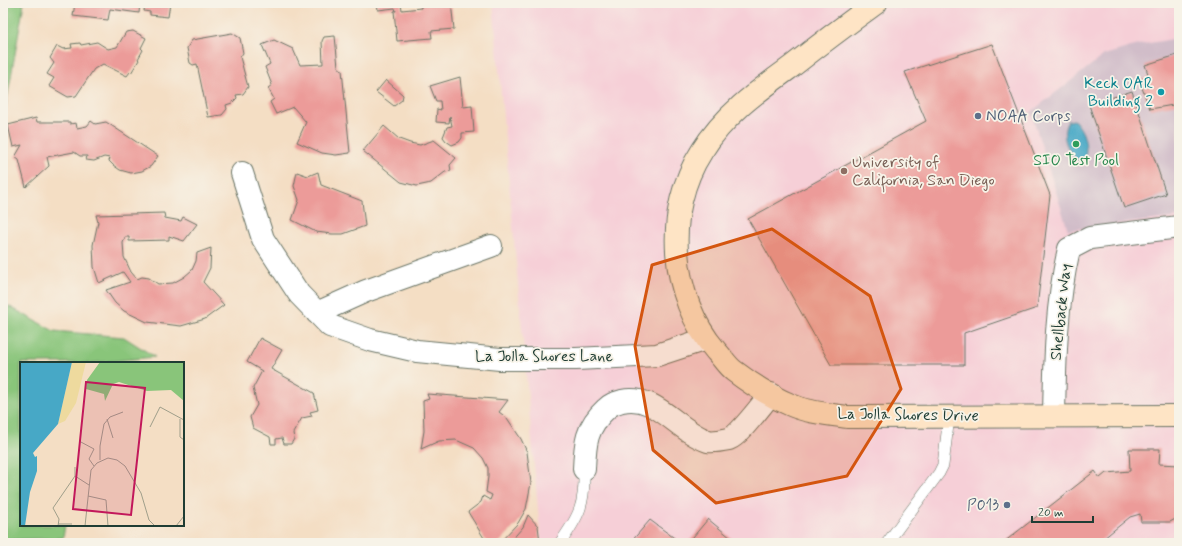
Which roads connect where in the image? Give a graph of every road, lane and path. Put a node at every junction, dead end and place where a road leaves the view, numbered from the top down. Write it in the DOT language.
graph roads {
  1 [pos="876,3"];
  2 [pos="242,173"];
  3 [pos="1179,226"];
  4 [pos="491,246"];
  5 [pos="317,313"];
  6 [pos="706,339"];
  7 [pos="771,394"];
  8 [pos="949,416"];
  9 [pos="1054,416"];
  10 [pos="1179,416"];
  11 [pos="584,470"];
  12 [pos="560,543"];
  13 [pos="887,543"];
  1 -- 6 [label="main road, La Jolla Shores Drive"];
  2 -- 5 [label="street, La Jolla Shores Lane"];
  3 -- 9 [label="street, Shellback Way"];
  4 -- 5 [label="street"];
  5 -- 6 [label="street, La Jolla Shores Lane"];
  6 -- 7 [label="main road, La Jolla Shores Drive"];
  7 -- 8 [label="main road, La Jolla Shores Drive"];
  7 -- 11 [label="street"];
  8 -- 9 [label="main road, La Jolla Shores Drive"];
  8 -- 13 [label="lane"];
  9 -- 10 [label="main road, La Jolla Shores Drive"];
  11 -- 12 [label="lane"];
}
